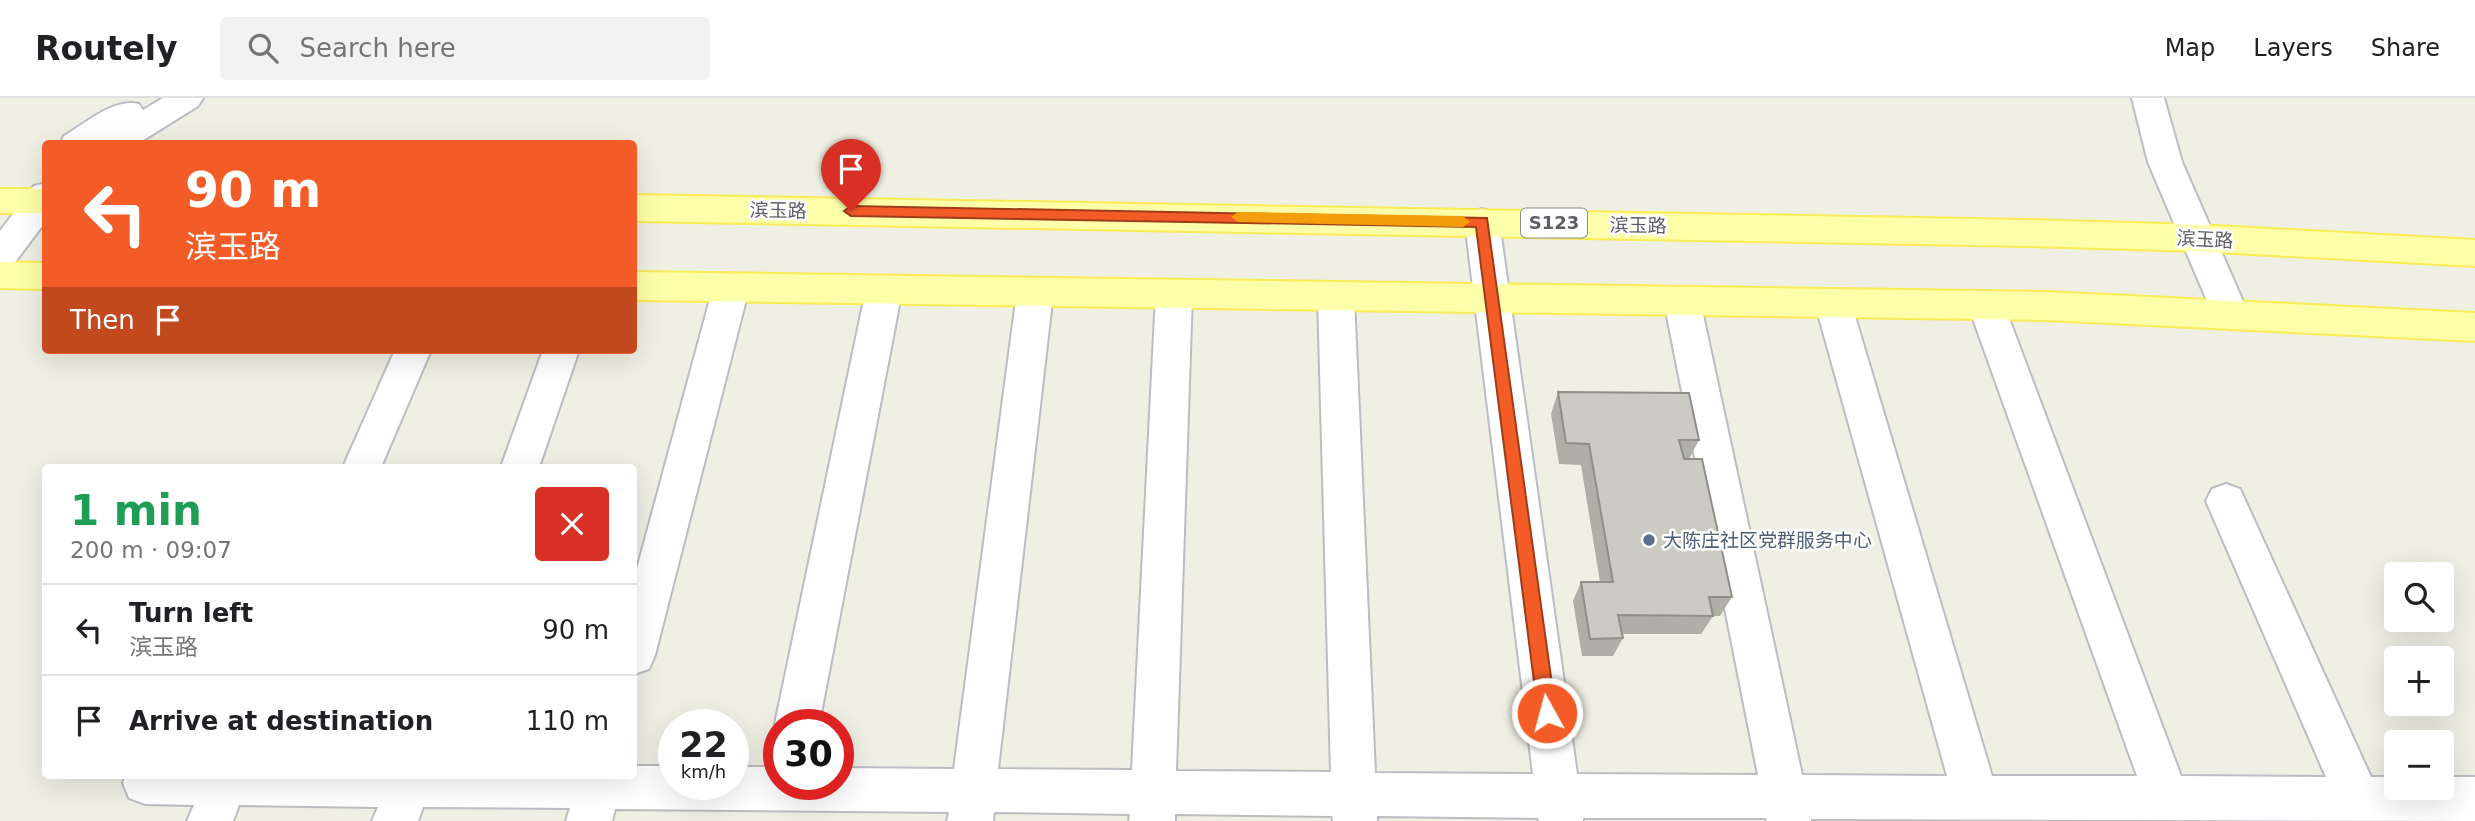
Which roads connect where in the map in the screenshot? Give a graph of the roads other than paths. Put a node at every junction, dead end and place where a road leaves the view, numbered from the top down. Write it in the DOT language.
graph roads {
  1 [pos="151,98"];
  2 [pos="187,98"];
  3 [pos="2148,98"];
  4 [pos="83,140"];
  5 [pos="118,140"];
  6 [pos="42,173"];
  7 [pos="24,202"];
  8 [pos="637,208"];
  9 [pos="1482,222"];
  10 [pos="2197,238"];
  11 [pos="2475,253"];
  12 [pos="0,257"];
  13 [pos="0,275"];
  14 [pos="42,275"];
  15 [pos="637,286"];
  16 [pos="731,288"];
  17 [pos="884,290"];
  18 [pos="1035,293"];
  19 [pos="1174,295"];
  20 [pos="1336,297"];
  21 [pos="1492,299"];
  22 [pos="1682,301"];
  23 [pos="1833,303"];
  24 [pos="1986,305"];
  25 [pos="2231,315"];
  26 [pos="2475,327"];
  27 [pos="411,354"];
  28 [pos="560,354"];
  29 [pos="363,464"];
  30 [pos="521,464"];
  31 [pos="2226,501"];
  32 [pos="637,644"];
  33 [pos="800,709"];
  34 [pos="145,783"];
  35 [pos="222,793"];
  36 [pos="405,794"];
  37 [pos="596,794"];
  38 [pos="763,798"];
  39 [pos="2475,799"];
  40 [pos="830,800"];
  41 [pos="972,806"];
  42 [pos="1153,806"];
  43 [pos="1354,808"];
  44 [pos="1559,808"];
  45 [pos="1787,809"];
  46 [pos="1979,809"];
  47 [pos="2172,809"];
  48 [pos="2363,810"];
  1 -- 4 [label="street"];
  2 -- 5 [label="street"];
  3 -- 10 [label="street"];
  6 -- 7 [label="street"];
  7 -- 12 [label="street"];
  8 -- 9 [label="main road, 滨玉路 / S123"];
  9 -- 10 [label="main road, 滨玉路 / S123"];
  9 -- 21 [label="street"];
  10 -- 11 [label="main road, 滨玉路 / S123"];
  10 -- 25 [label="street"];
  13 -- 14 [label="main road"];
  15 -- 16 [label="main road"];
  16 -- 17 [label="main road"];
  16 -- 32 [label="street"];
  17 -- 18 [label="main road"];
  17 -- 33 [label="street"];
  18 -- 19 [label="main road"];
  18 -- 41 [label="street"];
  19 -- 20 [label="main road"];
  19 -- 42 [label="street"];
  20 -- 21 [label="main road"];
  20 -- 43 [label="street"];
  21 -- 22 [label="main road"];
  21 -- 44 [label="street"];
  22 -- 23 [label="main road"];
  22 -- 45 [label="street"];
  23 -- 24 [label="main road"];
  23 -- 46 [label="street"];
  24 -- 25 [label="main road"];
  24 -- 47 [label="street"];
  25 -- 26 [label="main road"];
  27 -- 29 [label="street"];
  28 -- 30 [label="street"];
  31 -- 48 [label="street"];
  34 -- 35 [label="street"];
  35 -- 36 [label="street"];
  36 -- 37 [label="street"];
  37 -- 38 [label="street"];
  39 -- 48 [label="street"];
  40 -- 41 [label="street"];
  41 -- 42 [label="street"];
  42 -- 43 [label="street"];
  43 -- 44 [label="street"];
  44 -- 45 [label="street"];
  45 -- 46 [label="street"];
  46 -- 47 [label="street"];
  47 -- 48 [label="street"];
}
